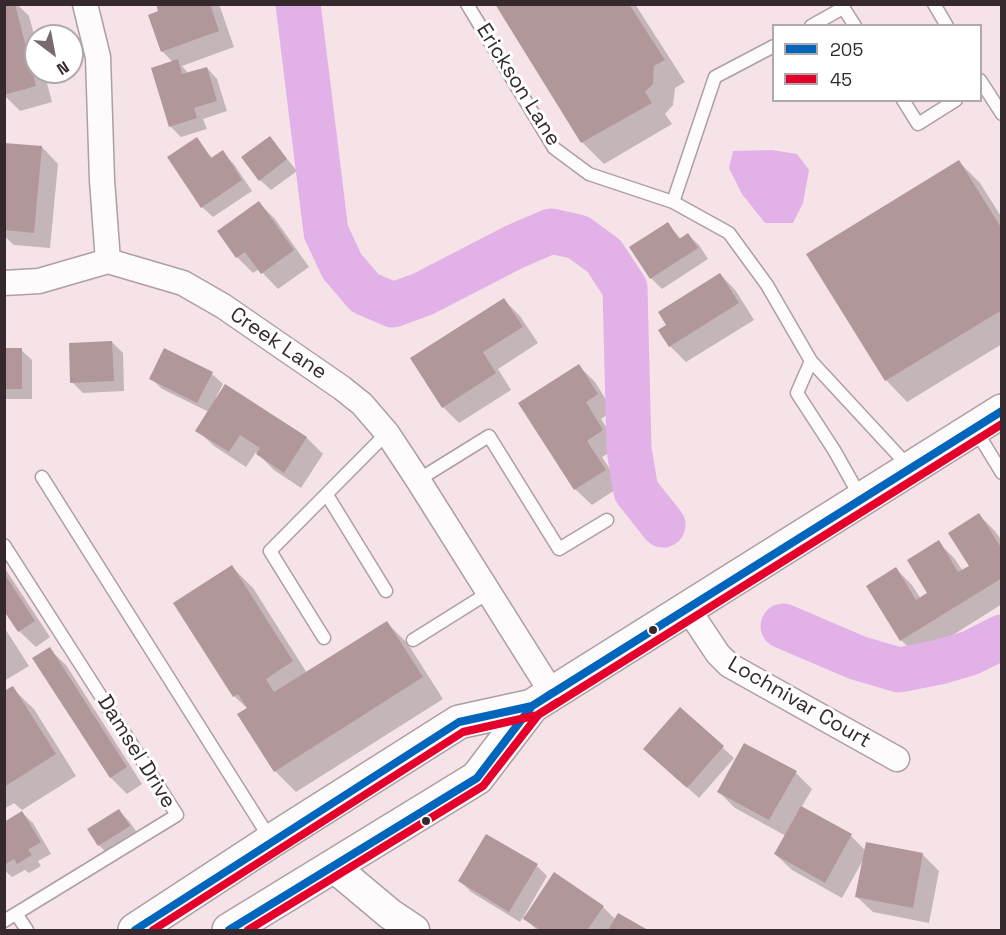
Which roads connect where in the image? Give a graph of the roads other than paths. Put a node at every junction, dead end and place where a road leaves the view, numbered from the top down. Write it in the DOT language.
graph roads {
  1 [pos="85,4"];
  2 [pos="467,4"];
  3 [pos="934,4"];
  4 [pos="842,6"];
  5 [pos="814,24"];
  6 [pos="854,24"];
  7 [pos="946,24"];
  8 [pos="772,47"];
  9 [pos="982,84"];
  10 [pos="904,102"];
  11 [pos="953,102"];
  12 [pos="1000,106"];
  13 [pos="673,202"];
  14 [pos="108,261"];
  15 [pos="4,283"];
  16 [pos="811,361"];
  17 [pos="1002,411"];
  18 [pos="974,428"];
  19 [pos="387,434"];
  20 [pos="910,469"];
  21 [pos="1002,473"];
  22 [pos="42,477"];
  23 [pos="417,480"];
  24 [pos="327,495"];
  25 [pos="861,500"];
  26 [pos="606,520"];
  27 [pos="4,545"];
  28 [pos="386,591"];
  29 [pos="488,593"];
  30 [pos="688,609"];
  31 [pos="324,639"];
  32 [pos="413,640"];
  33 [pos="542,700"];
  34 [pos="897,759"];
  35 [pos="271,841"];
  36 [pos="334,867"];
  37 [pos="18,915"];
  38 [pos="4,921"];
  39 [pos="27,930"];
  40 [pos="135,930"];
  41 [pos="229,930"];
  42 [pos="414,930"];
  1 -- 14 [label="street"];
  2 -- 13 [label="lane, Erickson Lane"];
  3 -- 7 [label="lane"];
  4 -- 5 [label="lane"];
  4 -- 6 [label="lane"];
  8 -- 13 [label="lane"];
  9 -- 12 [label="lane"];
  10 -- 11 [label="lane"];
  13 -- 16 [label="lane, Erickson Lane"];
  14 -- 15 [label="street"];
  14 -- 19 [label="street, Creek Lane"];
  16 -- 20 [label="lane, Erickson Lane"];
  16 -- 25 [label="lane"];
  17 -- 18 [label="main road"];
  18 -- 20 [label="main road"];
  18 -- 21 [label="lane"];
  19 -- 23 [label="street, Creek Lane"];
  19 -- 24 [label="lane"];
  20 -- 25 [label="main road"];
  22 -- 35 [label="lane"];
  23 -- 26 [label="lane"];
  23 -- 29 [label="street, Creek Lane"];
  24 -- 28 [label="lane"];
  24 -- 31 [label="lane"];
  25 -- 30 [label="main road"];
  27 -- 37 [label="lane, Damsel Drive"];
  29 -- 32 [label="lane"];
  29 -- 33 [label="street, Creek Lane"];
  30 -- 33 [label="main road"];
  30 -- 34 [label="street, Lochnivar Court"];
  33 -- 35 [label="main road"];
  33 -- 36 [label="main road"];
  35 -- 40 [label="main road"];
  36 -- 41 [label="main road"];
  36 -- 42 [label="street"];
  37 -- 38 [label="lane"];
  37 -- 39 [label="lane"];
}
